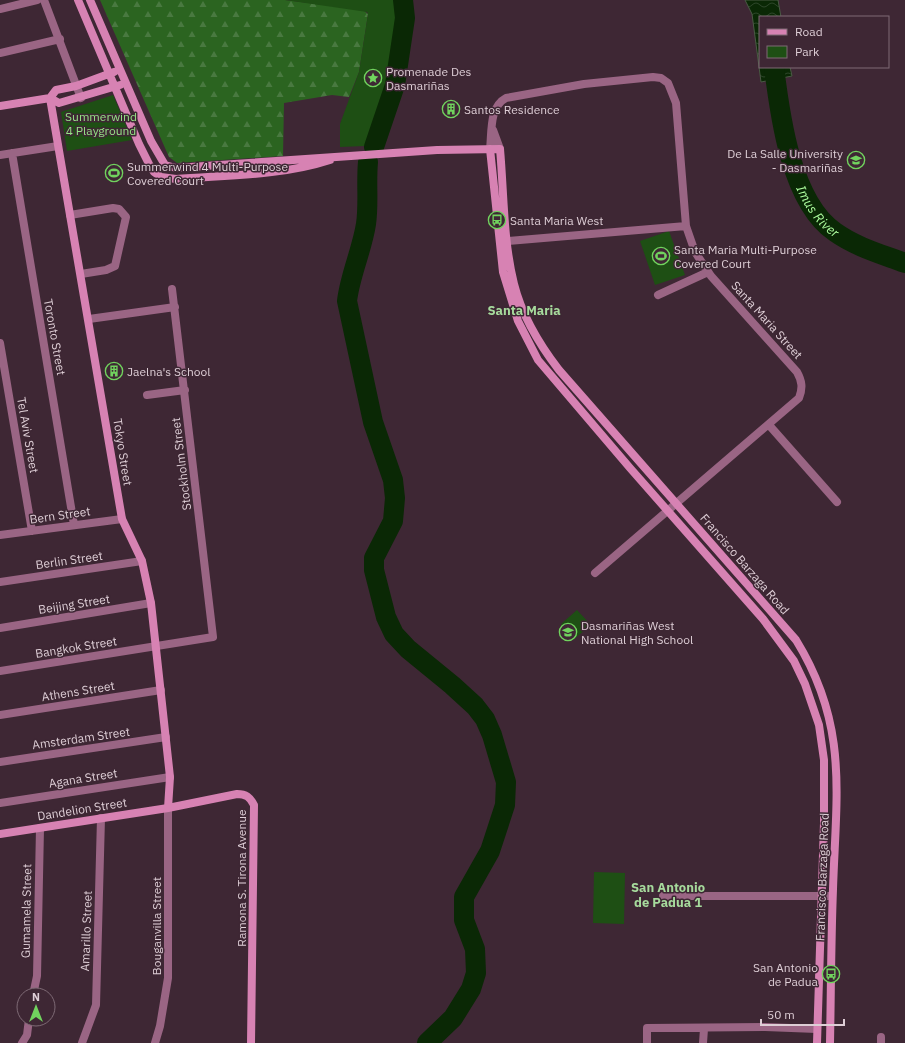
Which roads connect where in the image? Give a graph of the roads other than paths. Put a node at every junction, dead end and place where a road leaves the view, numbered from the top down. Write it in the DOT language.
graph roads {
  1 [pos="38,0"];
  2 [pos="44,0"];
  3 [pos="78,0"];
  4 [pos="90,0"];
  5 [pos="0,9"];
  6 [pos="60,39"];
  7 [pos="0,53"];
  8 [pos="120,69"];
  9 [pos="110,73"];
  10 [pos="126,83"];
  11 [pos="76,86"];
  12 [pos="116,87"];
  13 [pos="50,98"];
  14 [pos="81,98"];
  15 [pos="0,106"];
  16 [pos="493,129"];
  17 [pos="58,146"];
  18 [pos="490,149"];
  19 [pos="500,149"];
  20 [pos="12,153"];
  21 [pos="0,155"];
  22 [pos="341,157"];
  23 [pos="70,214"];
  24 [pos="686,226"];
  25 [pos="508,241"];
  26 [pos="708,272"];
  27 [pos="81,274"];
  28 [pos="172,289"];
  29 [pos="658,295"];
  30 [pos="175,307"];
  31 [pos="89,319"];
  32 [pos="0,343"];
  33 [pos="185,390"];
  34 [pos="147,395"];
  35 [pos="769,425"];
  36 [pos="838,502"];
  37 [pos="677,504"];
  38 [pos="669,512"];
  39 [pos="122,518"];
  40 [pos="74,525"];
  41 [pos="32,531"];
  42 [pos="0,535"];
  43 [pos="142,561"];
  44 [pos="595,573"];
  45 [pos="0,582"];
  46 [pos="151,603"];
  47 [pos="0,628"];
  48 [pos="213,637"];
  49 [pos="156,646"];
  50 [pos="0,671"];
  51 [pos="161,690"];
  52 [pos="0,715"];
  53 [pos="166,738"];
  54 [pos="0,762"];
  55 [pos="170,777"];
  56 [pos="0,803"];
  57 [pos="168,808"];
  58 [pos="101,818"];
  59 [pos="40,828"];
  60 [pos="0,834"];
  61 [pos="663,896"];
  62 [pos="821,896"];
  63 [pos="832,896"];
  64 [pos="35,987"];
  65 [pos="28,1027"];
  66 [pos="704,1029"];
  67 [pos="817,1029"];
  68 [pos="22,1043"];
  69 [pos="82,1043"];
  70 [pos="155,1043"];
  71 [pos="251,1043"];
  72 [pos="647,1043"];
  73 [pos="704,1043"];
  74 [pos="817,1043"];
  75 [pos="830,1043"];
  1 -- 5 [label="street"];
  2 -- 6 [label="street"];
  3 -- 9 [label="street"];
  4 -- 8 [label="street"];
  6 -- 7 [label="street"];
  6 -- 11 [label="street"];
  8 -- 9 [label="street"];
  8 -- 10 [label="street"];
  9 -- 11 [label="street"];
  9 -- 12 [label="street"];
  10 -- 12 [label="street"];
  10 -- 22 [label="street"];
  11 -- 13 [label="street"];
  11 -- 14 [label="street"];
  12 -- 14 [label="street"];
  12 -- 22 [label="street"];
  13 -- 14 [label="street"];
  13 -- 15 [label="street"];
  13 -- 17 [label="street, Tokyo Street"];
  16 -- 18 [label="street, Santa Maria Street"];
  16 -- 19 [label="street, Santa Maria Street"];
  16 -- 24 [label="street, Santa Maria Street"];
  17 -- 20 [label="street"];
  17 -- 23 [label="street, Tokyo Street"];
  18 -- 19 [label="street"];
  18 -- 22 [label="street"];
  18 -- 38 [label="street, Francisco Barzaga Road"];
  19 -- 25 [label="street, Francisco Barzaga Road"];
  20 -- 21 [label="street"];
  20 -- 40 [label="street, Toronto Street"];
  23 -- 27 [label="street, Tokyo Street"];
  23 -- 27 [label="street"];
  24 -- 25 [label="street"];
  24 -- 26 [label="street, Santa Maria Street"];
  25 -- 37 [label="street, Francisco Barzaga Road"];
  26 -- 29 [label="street"];
  26 -- 35 [label="street, Santa Maria Street"];
  27 -- 31 [label="street, Tokyo Street"];
  28 -- 30 [label="street, Stockholm Street"];
  30 -- 31 [label="street"];
  30 -- 33 [label="street, Stockholm Street"];
  31 -- 39 [label="street, Tokyo Street"];
  32 -- 41 [label="street, Tel Aviv Street"];
  33 -- 34 [label="street"];
  33 -- 48 [label="street, Stockholm Street"];
  35 -- 36 [label="street"];
  35 -- 37 [label="street, Santa Maria Street"];
  37 -- 38 [label="street, Santa Maria Street"];
  37 -- 63 [label="street, Francisco Barzaga Road"];
  38 -- 44 [label="street, Santa Maria Street"];
  38 -- 62 [label="street, Francisco Barzaga Road"];
  39 -- 40 [label="street, Bern Street"];
  39 -- 43 [label="street, Tokyo Street"];
  40 -- 41 [label="street, Bern Street"];
  41 -- 42 [label="street, Bern Street"];
  43 -- 45 [label="street, Berlin Street"];
  43 -- 46 [label="street, Tokyo Street"];
  46 -- 47 [label="street, Beijing Street"];
  46 -- 49 [label="street, Tokyo Street"];
  48 -- 49 [label="street, Bangkok Street"];
  49 -- 50 [label="street, Bangkok Street"];
  49 -- 51 [label="street, Tokyo Street"];
  51 -- 52 [label="street, Athens Street"];
  51 -- 53 [label="street, Tokyo Street"];
  53 -- 54 [label="street, Amsterdam Street"];
  53 -- 55 [label="street, Tokyo Street"];
  55 -- 56 [label="street, Agana Street"];
  55 -- 57 [label="street, Tokyo Street"];
  57 -- 58 [label="street, Dandelion Street"];
  57 -- 70 [label="street, Bouganvilla Street"];
  57 -- 71 [label="street, Ramona S. Tirona Avenue"];
  58 -- 59 [label="street, Dandelion Street"];
  58 -- 69 [label="street, Amarillo Street"];
  59 -- 60 [label="street, Dandelion Street"];
  59 -- 64 [label="street, Gumamela Street"];
  61 -- 62 [label="street"];
  62 -- 63 [label="street"];
  62 -- 67 [label="street, Francisco Barzaga Road"];
  63 -- 75 [label="street, Francisco Barzaga Road"];
  65 -- 68 [label="street"];
  66 -- 67 [label="street"];
  66 -- 72 [label="street"];
  66 -- 73 [label="street"];
  67 -- 74 [label="street, Francisco Barzaga Road"];
}
